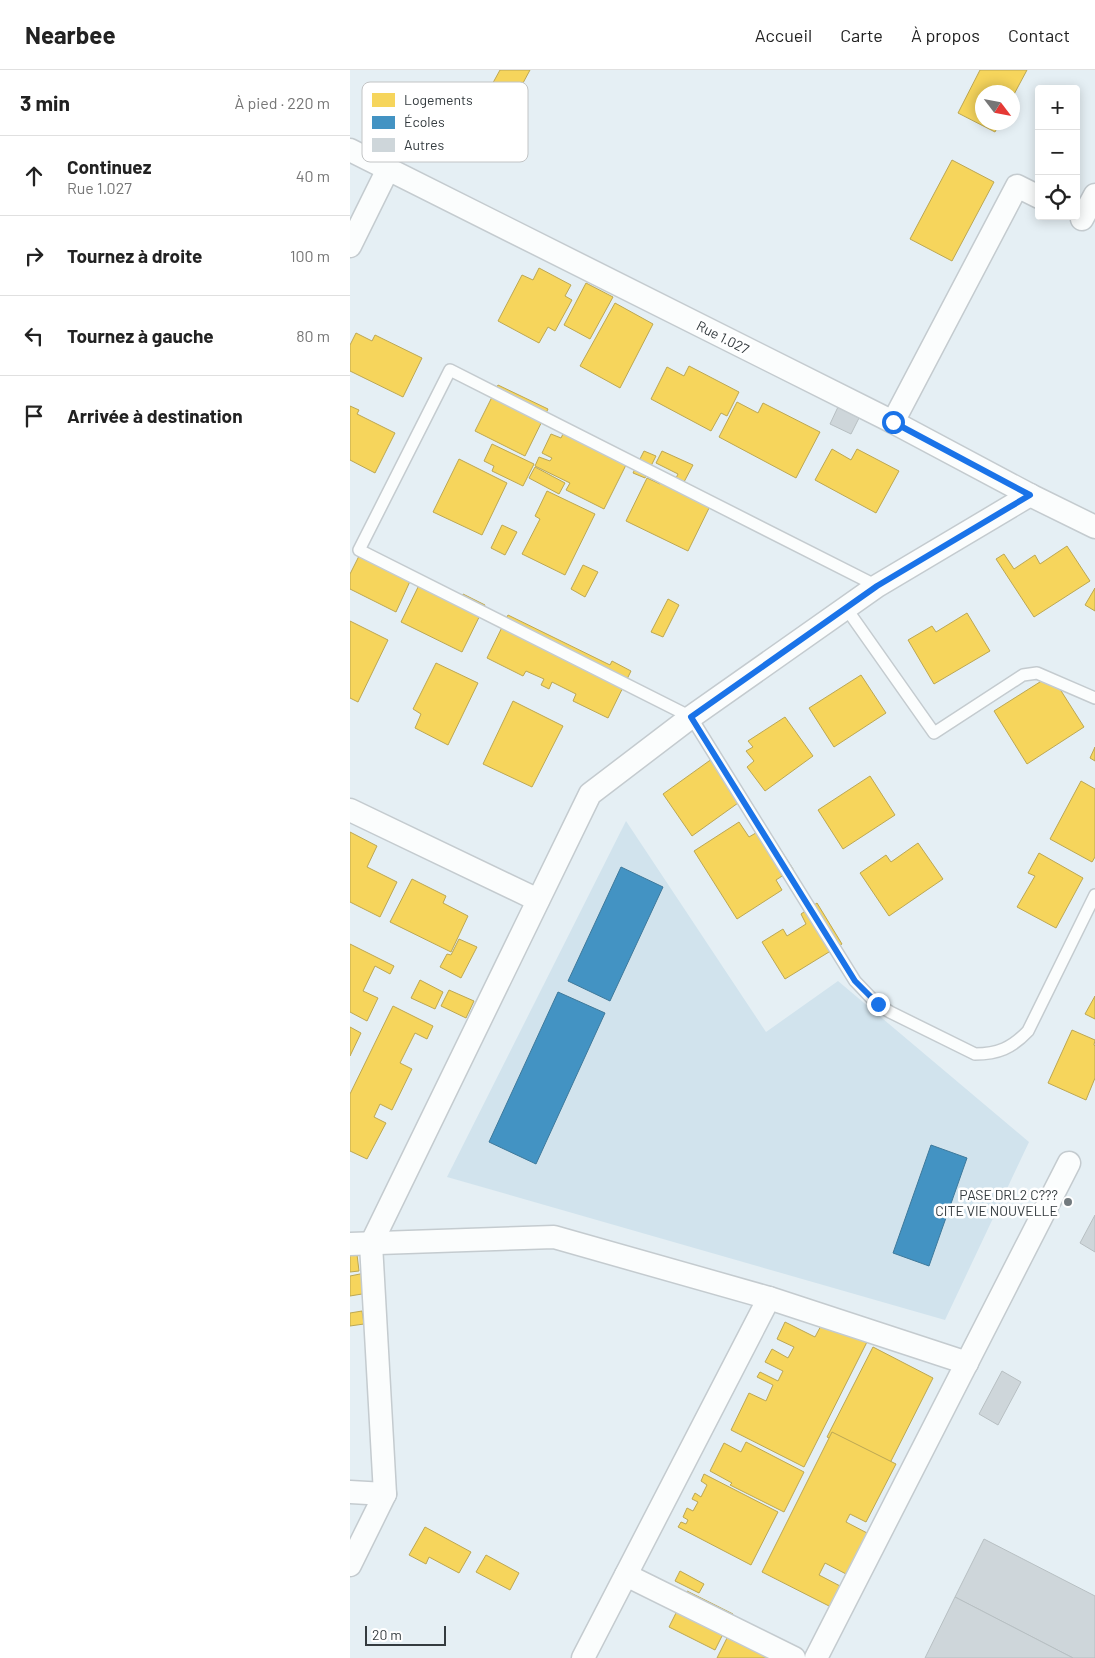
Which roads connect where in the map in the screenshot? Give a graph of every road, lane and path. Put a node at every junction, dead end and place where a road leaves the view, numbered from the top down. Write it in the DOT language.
graph roads {
  1 [pos="350,150"];
  2 [pos="362,156"];
  3 [pos="374,162"];
  4 [pos="388,169"];
  5 [pos="1035,195"];
  6 [pos="1095,195"];
  7 [pos="1085,220"];
  8 [pos="350,246"];
  9 [pos="893,422"];
  10 [pos="1030,495"];
  11 [pos="1095,527"];
  12 [pos="877,586"];
  13 [pos="846,608"];
  14 [pos="1095,698"];
  15 [pos="691,717"];
  16 [pos="350,810"];
  17 [pos="1095,895"];
  18 [pos="538,900"];
  19 [pos="1069,1163"];
  20 [pos="360,1244"];
  21 [pos="769,1298"];
  22 [pos="967,1363"];
  23 [pos="350,1492"];
  24 [pos="385,1494"];
  25 [pos="350,1565"];
  26 [pos="626,1575"];
  27 [pos="583,1658"];
  28 [pos="794,1658"];
  29 [pos="816,1658"];
  1 -- 2 [label="street, Rue 1.027"];
  3 -- 4 [label="street, Rue 1.027"];
  4 -- 8 [label="street"];
  4 -- 9 [label="street, Rue 1.027"];
  5 -- 9 [label="street"];
  6 -- 7 [label="street"];
  9 -- 10 [label="street, Rue 1.027"];
  10 -- 11 [label="street, Rue 1.027"];
  10 -- 12 [label="street"];
  12 -- 13 [label="street"];
  12 -- 15 [label="lane"];
  13 -- 14 [label="lane"];
  13 -- 15 [label="street"];
  15 -- 17 [label="lane"];
  15 -- 18 [label="street"];
  16 -- 18 [label="street"];
  18 -- 20 [label="street"];
  19 -- 22 [label="street"];
  20 -- 21 [label="street"];
  20 -- 24 [label="street"];
  21 -- 22 [label="street"];
  21 -- 26 [label="street"];
  22 -- 29 [label="street"];
  23 -- 24 [label="street"];
  24 -- 25 [label="street"];
  26 -- 27 [label="street"];
  26 -- 28 [label="street"];
}
